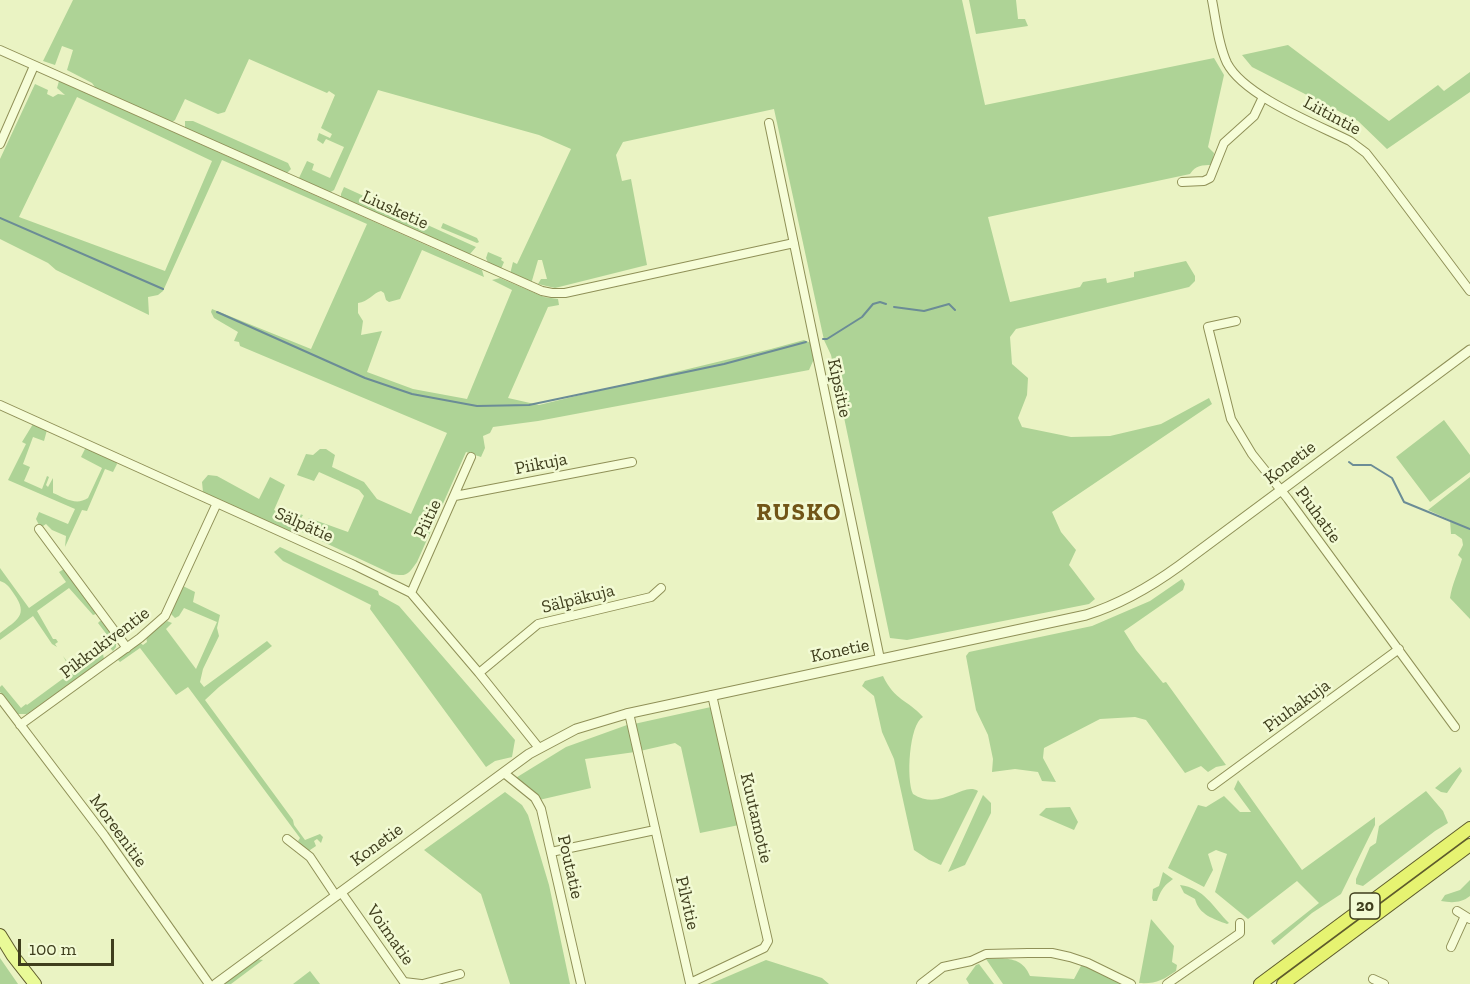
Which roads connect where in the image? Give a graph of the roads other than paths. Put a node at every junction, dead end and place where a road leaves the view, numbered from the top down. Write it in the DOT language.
graph roads {
  1 [pos="1212,0"];
  2 [pos="0,50"];
  3 [pos="34,66"];
  4 [pos="1263,97"];
  5 [pos="769,123"];
  6 [pos="0,144"];
  7 [pos="1182,182"];
  8 [pos="794,243"];
  9 [pos="1470,291"];
  10 [pos="1236,321"];
  11 [pos="1470,350"];
  12 [pos="0,405"];
  13 [pos="471,457"];
  14 [pos="633,462"];
  15 [pos="1282,490"];
  16 [pos="455,495"];
  17 [pos="217,503"];
  18 [pos="39,529"];
  19 [pos="661,588"];
  20 [pos="411,593"];
  21 [pos="127,648"];
  22 [pos="1399,650"];
  23 [pos="880,660"];
  24 [pos="479,673"];
  25 [pos="712,695"];
  26 [pos="0,698"];
  27 [pos="629,713"];
  28 [pos="20,725"];
  29 [pos="1455,727"];
  30 [pos="539,748"];
  31 [pos="504,773"];
  32 [pos="1212,786"];
  33 [pos="1470,828"];
  34 [pos="655,830"];
  35 [pos="286,839"];
  36 [pos="1470,845"];
  37 [pos="551,852"];
  38 [pos="339,894"];
  39 [pos="1464,915"];
  40 [pos="1240,923"];
  41 [pos="2,939"];
  42 [pos="1451,948"];
  43 [pos="460,974"];
  44 [pos="1373,978"];
  45 [pos="690,983"];
  46 [pos="35,984"];
  47 [pos="45,984"];
  48 [pos="209,984"];
  49 [pos="216,984"];
  50 [pos="422,984"];
  51 [pos="581,984"];
  52 [pos="921,984"];
  53 [pos="1131,984"];
  54 [pos="1167,984"];
  55 [pos="1260,984"];
  56 [pos="1283,984"];
  57 [pos="1383,984"];
  1 -- 4 [label="street, Liitintie"];
  2 -- 3 [label="street, Liusketie"];
  3 -- 6 [label="street"];
  3 -- 8 [label="street, Liusketie"];
  4 -- 7 [label="street"];
  4 -- 9 [label="street, Liitintie"];
  5 -- 8 [label="street, Kipsitie"];
  8 -- 23 [label="street, Kipsitie"];
  10 -- 15 [label="street, Piuhatie"];
  11 -- 15 [label="street, Konetie"];
  12 -- 17 [label="street, Sälpätie"];
  13 -- 16 [label="street, Piitie"];
  14 -- 16 [label="street, Piikuja"];
  15 -- 22 [label="street, Piuhatie"];
  15 -- 23 [label="street, Konetie"];
  16 -- 20 [label="street, Piitie"];
  17 -- 20 [label="street, Sälpätie"];
  17 -- 21 [label="street, Pikkukiventie"];
  18 -- 21 [label="street"];
  19 -- 24 [label="street, Sälpäkuja"];
  20 -- 24 [label="street, Sälpätie"];
  21 -- 28 [label="street, Pikkukiventie"];
  22 -- 29 [label="street, Piuhatie"];
  22 -- 32 [label="street, Piuhakuja"];
  23 -- 25 [label="street, Konetie"];
  24 -- 30 [label="street, Sälpätie"];
  25 -- 27 [label="street, Konetie"];
  25 -- 45 [label="street, Kuutamotie"];
  26 -- 28 [label="street, Moreenitie"];
  27 -- 30 [label="street, Konetie"];
  27 -- 34 [label="street, Pilvitie"];
  28 -- 48 [label="street, Moreenitie"];
  30 -- 31 [label="street, Konetie"];
  31 -- 37 [label="street, Poutatie"];
  31 -- 38 [label="street, Konetie"];
  33 -- 55 [label="highway, 20"];
  34 -- 37 [label="street"];
  34 -- 45 [label="street, Pilvitie"];
  35 -- 38 [label="street, Voimatie"];
  36 -- 56 [label="highway, 20"];
  37 -- 51 [label="street, Poutatie"];
  38 -- 49 [label="street, Konetie"];
  38 -- 50 [label="street, Voimatie"];
  39 -- 42 [label="street"];
  40 -- 54 [label="street"];
  41 -- 46 [label="main road"];
  41 -- 47 [label="main road"];
  43 -- 50 [label="street, Voimatie"];
  44 -- 57 [label="street"];
  52 -- 53 [label="street"];
}
